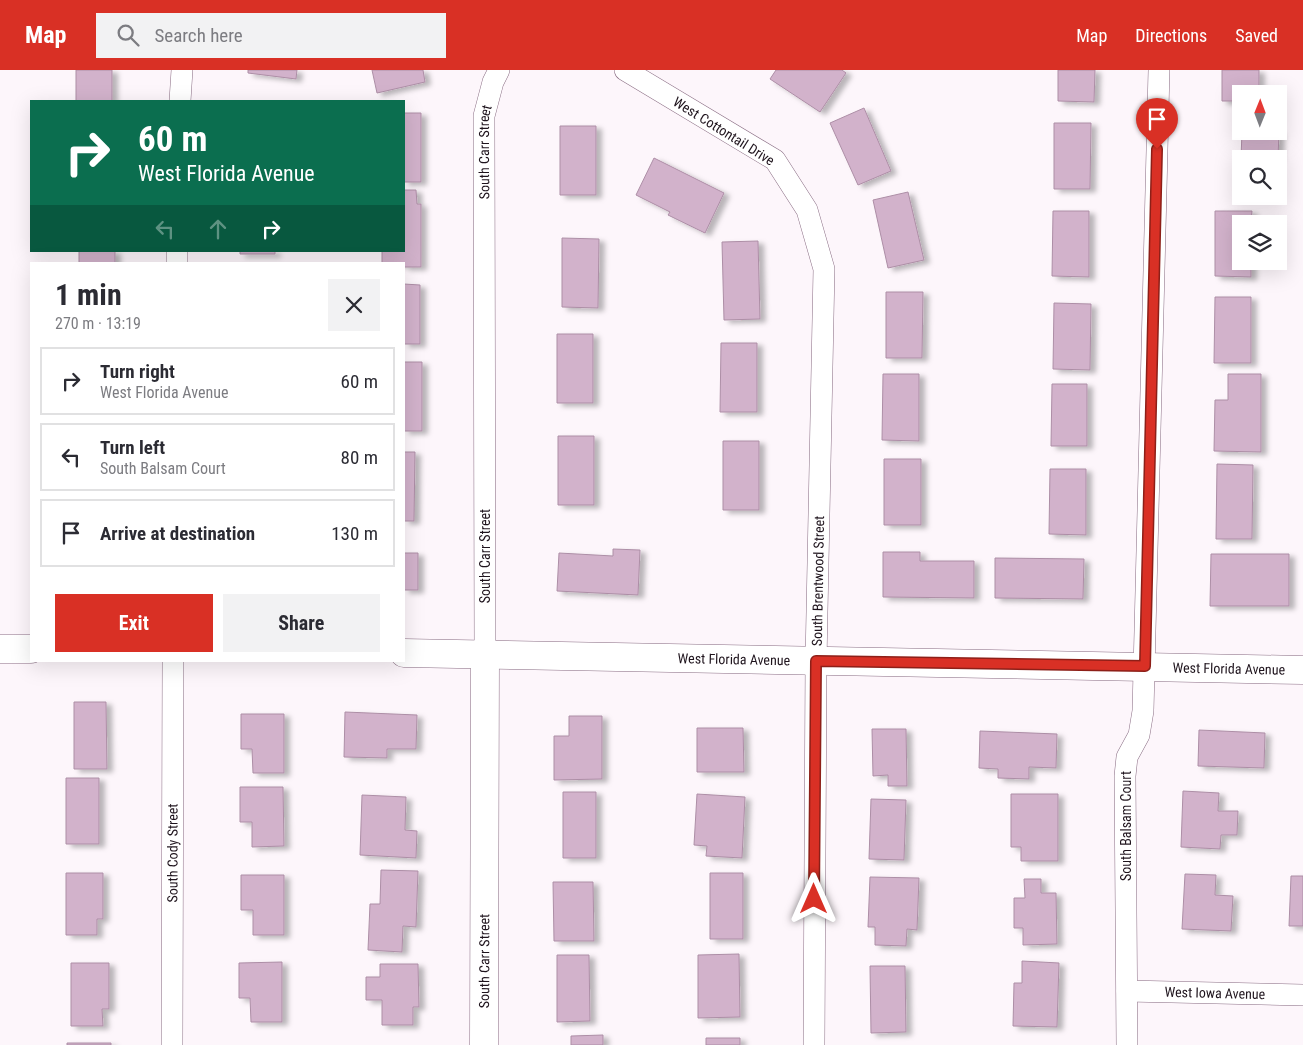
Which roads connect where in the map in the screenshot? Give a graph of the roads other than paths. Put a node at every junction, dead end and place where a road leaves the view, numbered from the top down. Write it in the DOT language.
graph roads {
  1 [pos="182,70"];
  2 [pos="499,70"];
  3 [pos="625,70"];
  4 [pos="1159,70"];
  5 [pos="180,100"];
  6 [pos="807,210"];
  7 [pos="0,648"];
  8 [pos="30,649"];
  9 [pos="405,653"];
  10 [pos="485,654"];
  11 [pos="816,661"];
  12 [pos="173,662"];
  13 [pos="1145,666"];
  14 [pos="1303,670"];
  15 [pos="1127,991"];
  16 [pos="1303,995"];
  17 [pos="172,1045"];
  18 [pos="484,1045"];
  19 [pos="814,1045"];
  20 [pos="1127,1045"];
  1 -- 5 [label="street"];
  2 -- 10 [label="street, South Carr Street"];
  3 -- 6 [label="street, West Cottontail Drive"];
  4 -- 13 [label="street, South Balsam Court"];
  6 -- 11 [label="street, South Brentwood Street"];
  7 -- 8 [label="street"];
  9 -- 10 [label="street, West Florida Avenue"];
  10 -- 11 [label="street, West Florida Avenue"];
  10 -- 18 [label="street, South Carr Street"];
  11 -- 13 [label="street, West Florida Avenue"];
  11 -- 19 [label="street, South Brentwood Street"];
  12 -- 17 [label="street, South Cody Street"];
  13 -- 14 [label="street, West Florida Avenue"];
  13 -- 15 [label="street, South Balsam Court"];
  15 -- 16 [label="street, West Iowa Avenue"];
  15 -- 20 [label="street, South Balsam Court"];
}
